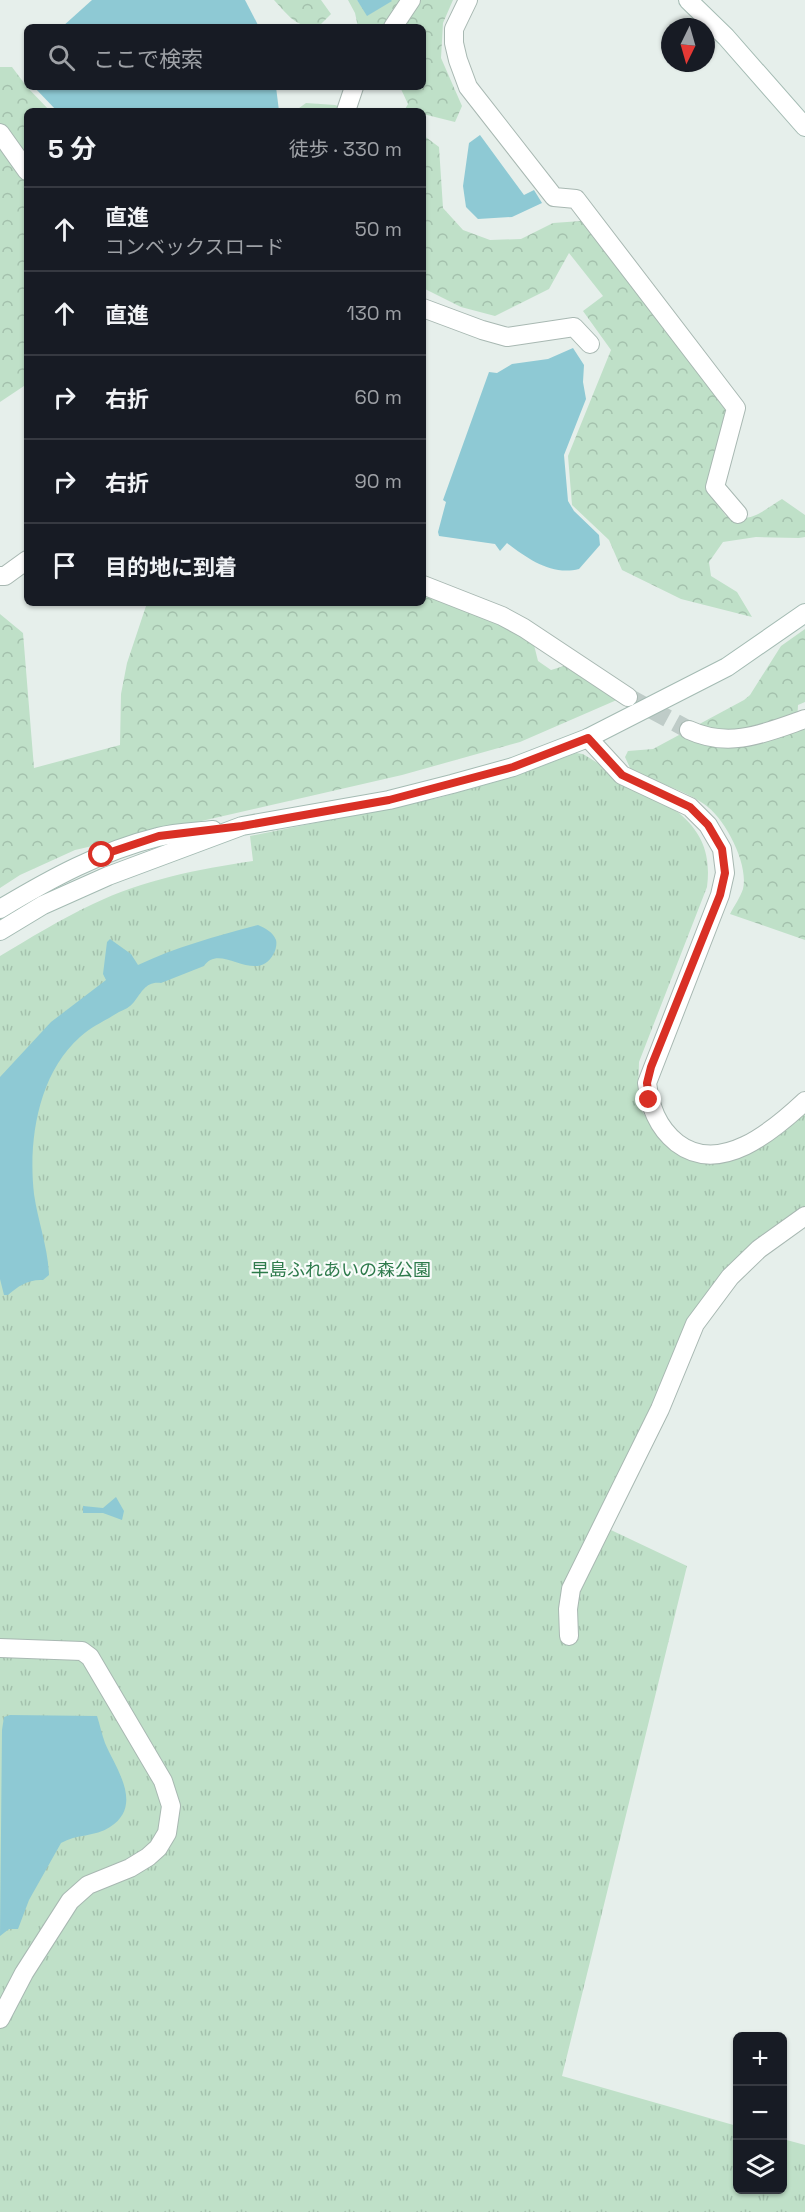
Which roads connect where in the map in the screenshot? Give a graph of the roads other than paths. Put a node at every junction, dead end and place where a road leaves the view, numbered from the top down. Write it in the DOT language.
graph roads {
  1 [pos="411,0"];
  2 [pos="468,0"];
  3 [pos="688,0"];
  4 [pos="395,24"];
  5 [pos="353,90"];
  6 [pos="347,108"];
  7 [pos="805,127"];
  8 [pos="0,133"];
  9 [pos="24,167"];
  10 [pos="426,309"];
  11 [pos="590,344"];
  12 [pos="738,514"];
  13 [pos="24,562"];
  14 [pos="0,576"];
  15 [pos="426,586"];
  16 [pos="805,613"];
  17 [pos="628,697"];
  18 [pos="805,719"];
  19 [pos="689,730"];
  20 [pos="588,738"];
  21 [pos="242,826"];
  22 [pos="0,909"];
  23 [pos="0,931"];
  24 [pos="805,1101"];
  25 [pos="805,1216"];
  26 [pos="569,1636"];
  27 [pos="0,1648"];
  28 [pos="0,2019"];
  1 -- 4 [label="street"];
  2 -- 12 [label="street"];
  3 -- 7 [label="street"];
  5 -- 6 [label="street"];
  8 -- 9 [label="street"];
  10 -- 11 [label="street"];
  13 -- 14 [label="street"];
  15 -- 17 [label="street"];
  16 -- 20 [label="street"];
  18 -- 19 [label="street"];
  20 -- 21 [label="street"];
  20 -- 24 [label="street"];
  21 -- 22 [label="street"];
  21 -- 23 [label="street"];
  25 -- 26 [label="street"];
  27 -- 28 [label="street"];
}
